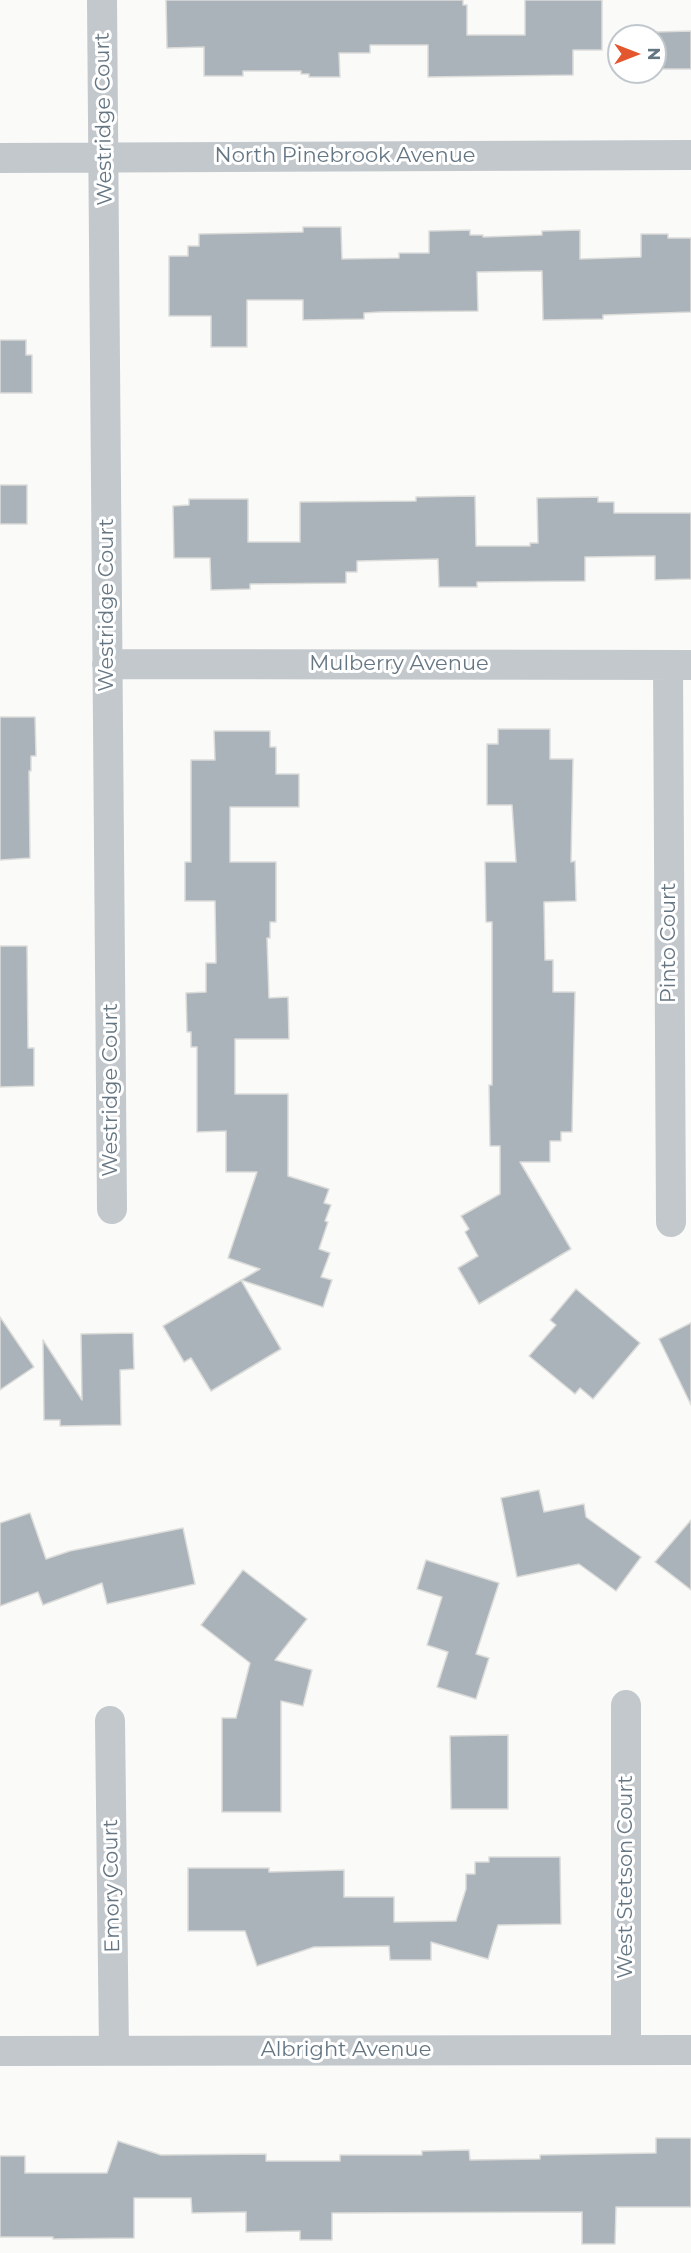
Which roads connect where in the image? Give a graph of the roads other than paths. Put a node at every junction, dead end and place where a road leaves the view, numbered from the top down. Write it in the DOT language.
graph roads {
  1 [pos="102,0"];
  2 [pos="691,155"];
  3 [pos="105,157"];
  4 [pos="0,158"];
  5 [pos="108,664"];
  6 [pos="680,665"];
  7 [pos="112,1209"];
  8 [pos="671,1222"];
  9 [pos="626,1705"];
  10 [pos="110,1721"];
  11 [pos="626,2049"];
  12 [pos="691,2050"];
  13 [pos="0,2051"];
  14 [pos="114,2051"];
  1 -- 3 [label="street, Westridge Court"];
  2 -- 3 [label="street, North Pinebrook Avenue"];
  3 -- 4 [label="street, North Pinebrook Avenue"];
  3 -- 5 [label="street, Westridge Court"];
  5 -- 6 [label="street, Mulberry Avenue"];
  5 -- 7 [label="street, Westridge Court"];
  6 -- 8 [label="street, Pinto Court"];
  9 -- 11 [label="street, West Stetson Court"];
  10 -- 14 [label="street, Emory Court"];
  11 -- 12 [label="street, Albright Avenue"];
  11 -- 14 [label="street, Albright Avenue"];
  13 -- 14 [label="street, Albright Avenue"];
}
